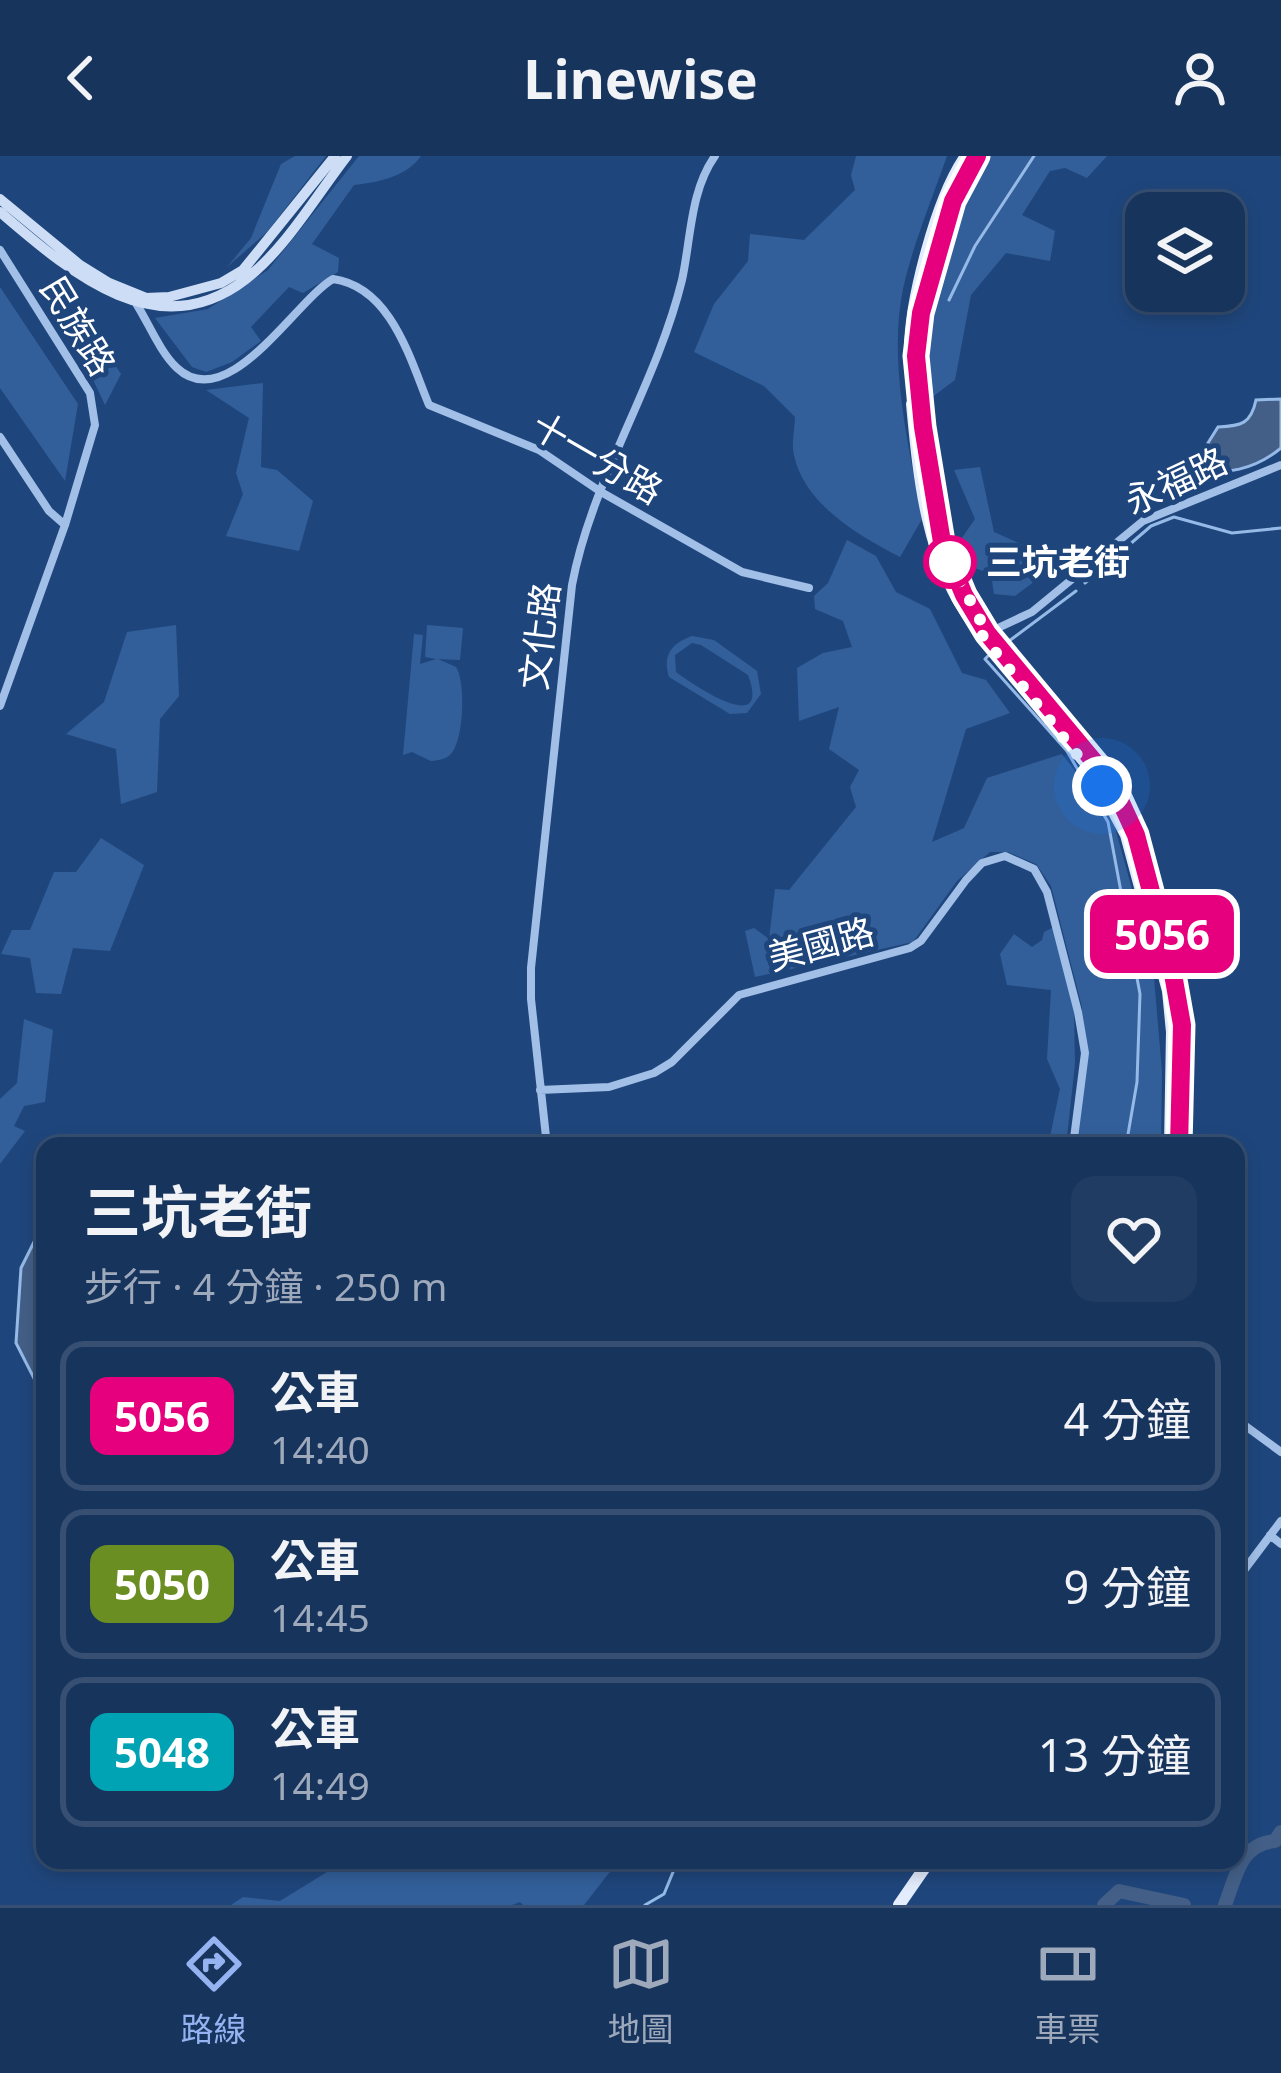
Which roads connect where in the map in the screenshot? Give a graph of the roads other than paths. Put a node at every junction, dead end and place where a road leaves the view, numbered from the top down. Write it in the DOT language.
graph roads {
  1 [pos="335,156"];
  2 [pos="347,156"];
  3 [pos="715,156"];
  4 [pos="966,156"];
  5 [pos="977,156"];
  6 [pos="0,199"];
  7 [pos="0,212"];
  8 [pos="0,250"];
  9 [pos="141,301"];
  10 [pos="0,437"];
  11 [pos="1281,465"];
  12 [pos="601,492"];
  13 [pos="65,525"];
  14 [pos="809,588"];
  15 [pos="985,634"];
  16 [pos="2,689"];
  17 [pos="0,706"];
  18 [pos="540,1090"];
  19 [pos="546,1137"];
  20 [pos="1074,1137"];
  21 [pos="1169,1137"];
  22 [pos="1179,1137"];
  23 [pos="1245,1426"];
  24 [pos="1281,1452"];
  25 [pos="1281,1521"];
  26 [pos="1270,1535"];
  27 [pos="1281,1544"];
  28 [pos="1245,1569"];
  29 [pos="924,1869"];
  30 [pos="898,1905"];
  1 -- 9 [label="main road"];
  2 -- 9 [label="main road"];
  3 -- 12 [label="street, 文化路"];
  4 -- 15 [label="main road"];
  5 -- 15 [label="main road"];
  6 -- 9 [label="main road"];
  7 -- 9 [label="main road"];
  8 -- 13 [label="street, 民族路"];
  9 -- 12 [label="street, 十一分路"];
  10 -- 13 [label="street"];
  11 -- 15 [label="street, 永福路"];
  12 -- 14 [label="street, 十一分路"];
  12 -- 18 [label="street, 文化路"];
  13 -- 16 [label="street, 民族路"];
  15 -- 21 [label="main road"];
  15 -- 22 [label="main road"];
  16 -- 17 [label="street, 民族路"];
  18 -- 19 [label="street, 文化路"];
  18 -- 20 [label="street, 美國路"];
  23 -- 24 [label="street"];
  25 -- 26 [label="street"];
  26 -- 27 [label="street"];
  26 -- 28 [label="street"];
  29 -- 30 [label="main road"];
}
